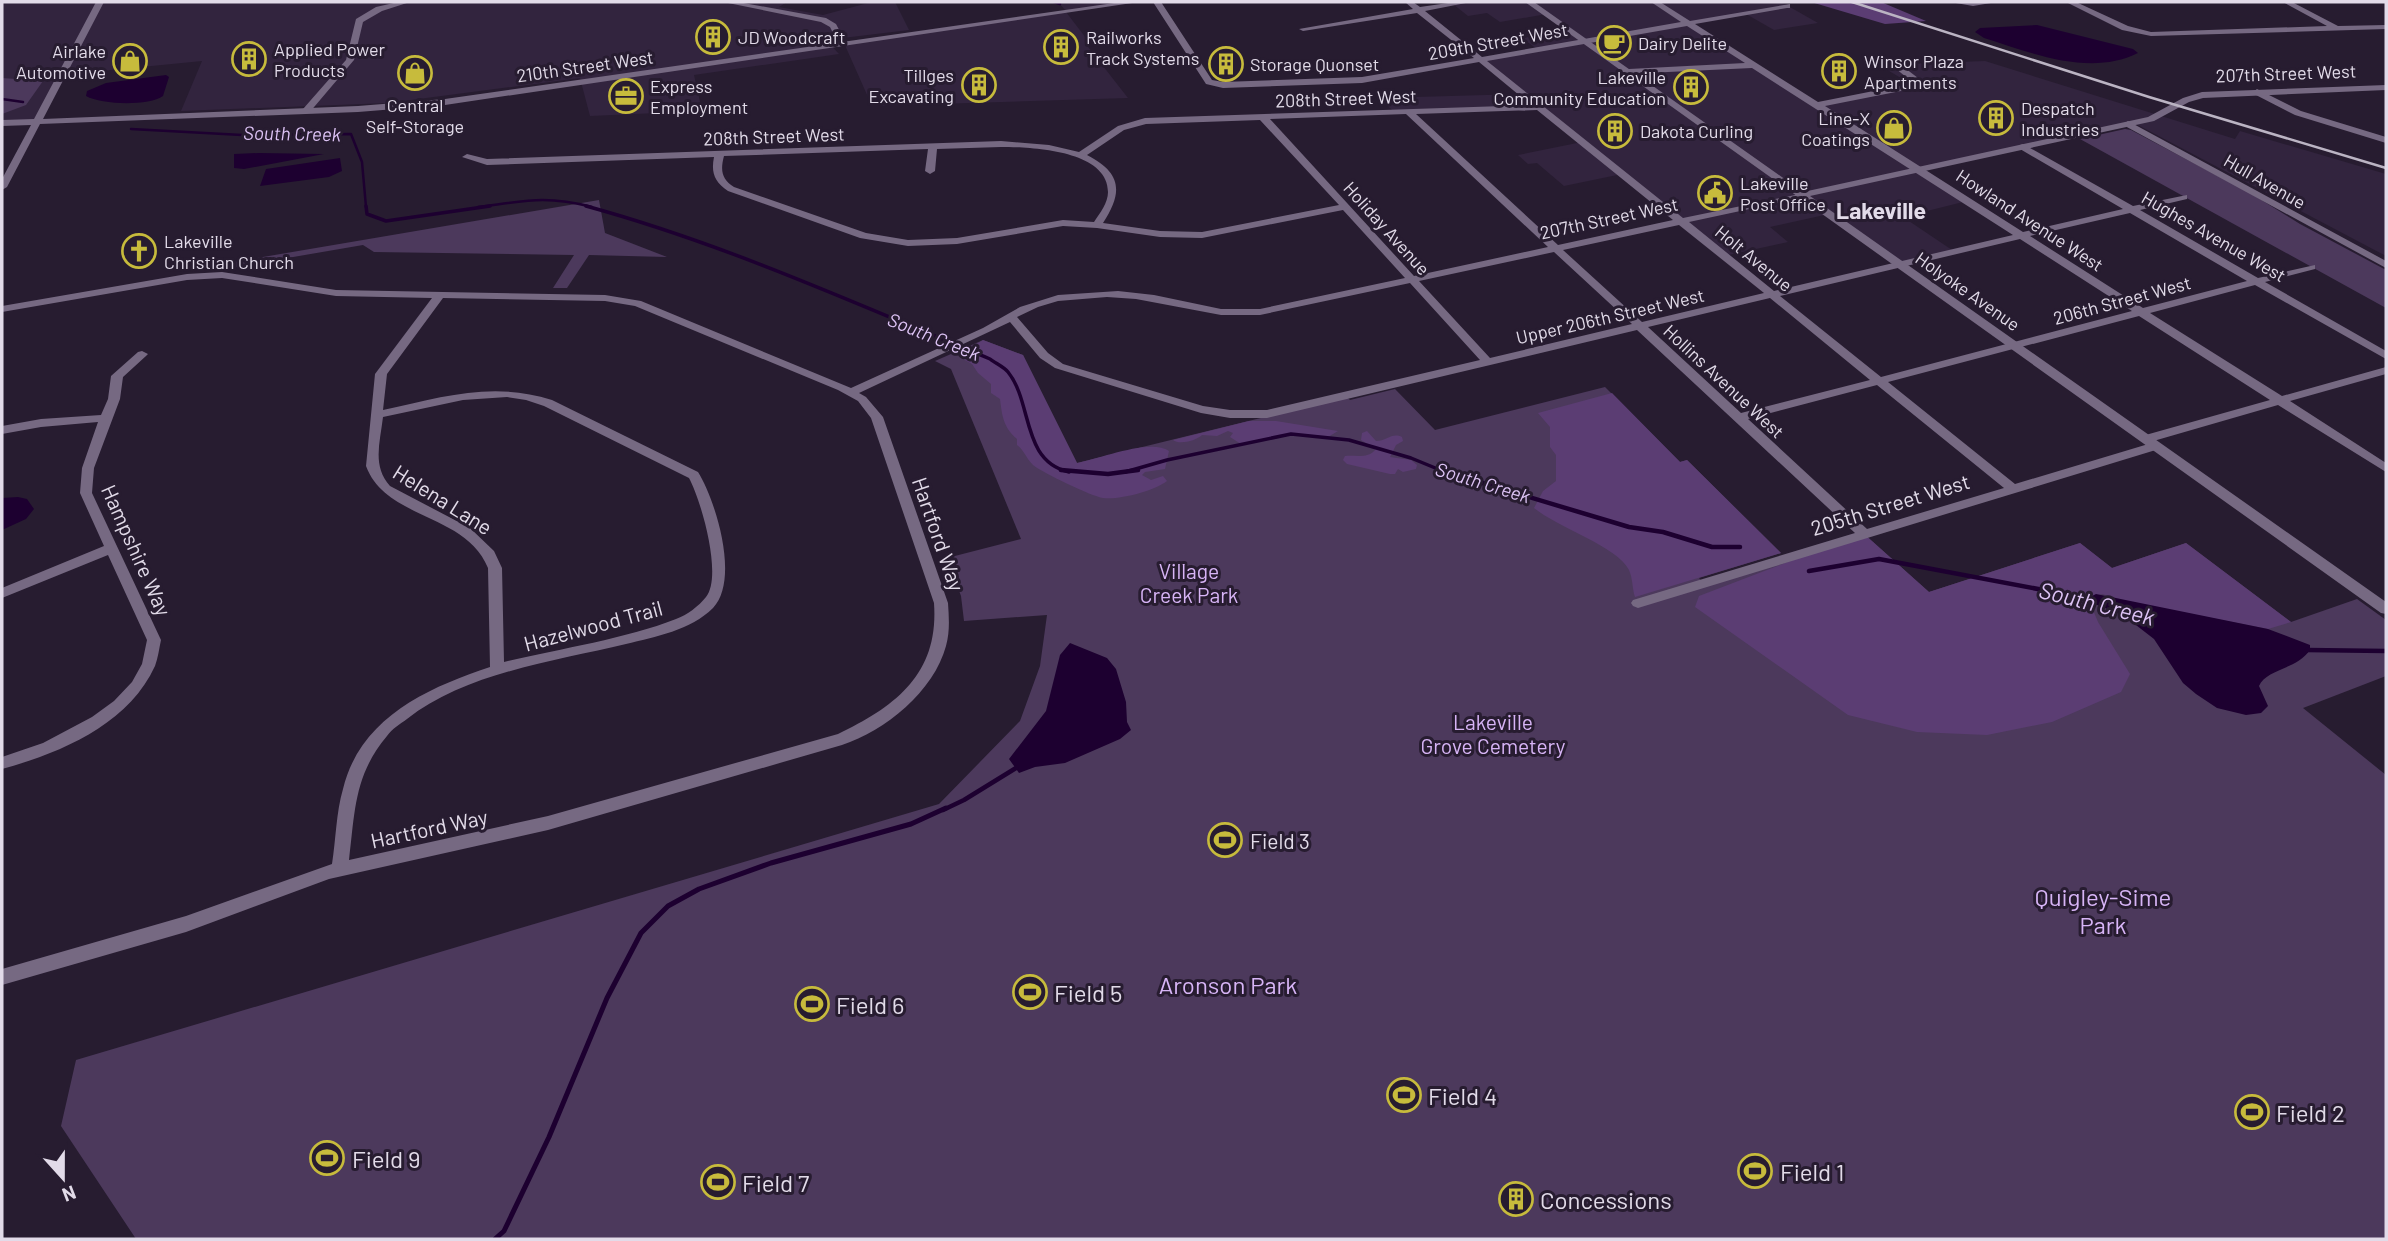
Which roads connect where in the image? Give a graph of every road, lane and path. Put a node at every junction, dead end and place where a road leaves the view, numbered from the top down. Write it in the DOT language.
graph roads {
  1 [pos="100,2"];
  2 [pos="406,2"];
  3 [pos="727,2"];
  4 [pos="1135,2"];
  5 [pos="1157,2"];
  6 [pos="1409,2"];
  7 [pos="1467,2"];
  8 [pos="1529,2"];
  9 [pos="1655,2"];
  10 [pos="1954,2"];
  11 [pos="1993,2"];
  12 [pos="2070,2"];
  13 [pos="2287,2"];
  14 [pos="1787,6"];
  15 [pos="1420,10"];
  16 [pos="1690,24"];
  17 [pos="2386,27"];
  18 [pos="1303,29"];
  19 [pos="2338,29"];
  20 [pos="1587,42"];
  21 [pos="842,43"];
  22 [pos="1480,59"];
  23 [pos="1894,64"];
  24 [pos="1755,65"];
  25 [pos="1629,72"];
  26 [pos="2386,87"];
  27 [pos="2257,92"];
  28 [pos="1818,105"];
  29 [pos="1538,107"];
  30 [pos="306,111"];
  31 [pos="1408,111"];
  32 [pos="1262,116"];
  33 [pos="37,121"];
  34 [pos="2,123"];
  35 [pos="2128,124"];
  36 [pos="2386,140"];
  37 [pos="933,146"];
  38 [pos="2023,147"];
  39 [pos="720,153"];
  40 [pos="1081,155"];
  41 [pos="467,157"];
  42 [pos="1918,169"];
  43 [pos="6,170"];
  44 [pos="930,171"];
  45 [pos="2,187"];
  46 [pos="1802,195"];
  47 [pos="2184,197"];
  48 [pos="1345,207"];
  49 [pos="2133,209"];
  50 [pos="1680,221"];
  51 [pos="1097,225"];
  52 [pos="2022,236"];
  53 [pos="1553,248"];
  54 [pos="1900,265"];
  55 [pos="2386,265"];
  56 [pos="2311,267"];
  57 [pos="1411,279"];
  58 [pos="2257,281"];
  59 [pos="440,295"];
  60 [pos="1772,295"];
  61 [pos="2,309"];
  62 [pos="2142,313"];
  63 [pos="1011,317"];
  64 [pos="1639,327"];
  65 [pos="2014,346"];
  66 [pos="142,354"];
  67 [pos="2386,356"];
  68 [pos="1488,362"];
  69 [pos="2386,370"];
  70 [pos="1879,382"];
  71 [pos="852,392"];
  72 [pos="2278,400"];
  73 [pos="377,415"];
  74 [pos="105,418"];
  75 [pos="1738,418"];
  76 [pos="2,430"];
  77 [pos="2150,443"];
  78 [pos="2386,468"];
  79 [pos="2012,488"];
  80 [pos="1863,533"];
  81 [pos="110,549"];
  82 [pos="2,593"];
  83 [pos="1638,603"];
  84 [pos="2386,609"];
  85 [pos="497,671"];
  86 [pos="2,763"];
  87 [pos="340,869"];
  88 [pos="2,977"];
  1 -- 33 [label="street"];
  2 -- 30 [label="street"];
  3 -- 21 [label="street"];
  4 -- 21 [label="street, 210th Street West"];
  5 -- 22 [label="street, 209th Street West"];
  6 -- 15 [label="street, Holt Avenue"];
  7 -- 15 [label="street"];
  8 -- 20 [label="street, Holyoke Avenue"];
  9 -- 16 [label="street, Howland Avenue West"];
  10 -- 11 [label="street"];
  12 -- 19 [label="street"];
  13 -- 19 [label="street"];
  14 -- 16 [label="street, 209th Street West"];
  15 -- 18 [label="street"];
  15 -- 22 [label="street, Holt Avenue"];
  16 -- 20 [label="street, 209th Street West"];
  16 -- 24 [label="street, Howland Avenue West"];
  17 -- 19 [label="street"];
  20 -- 22 [label="street, 209th Street West"];
  20 -- 25 [label="street, Holyoke Avenue"];
  21 -- 30 [label="street, 210th Street West"];
  22 -- 29 [label="street, Holt Avenue"];
  23 -- 28 [label="street"];
  24 -- 25 [label="street"];
  24 -- 28 [label="street, Howland Avenue West"];
  25 -- 46 [label="street, Holyoke Avenue"];
  26 -- 27 [label="street, 207th Street West"];
  27 -- 35 [label="street, 207th Street West"];
  27 -- 36 [label="street"];
  28 -- 42 [label="street, Howland Avenue West"];
  29 -- 31 [label="street, 208th Street West"];
  29 -- 50 [label="street, Holt Avenue"];
  30 -- 33 [label="street, 210th Street West"];
  31 -- 32 [label="street, 208th Street West"];
  31 -- 53 [label="street, Hollins Avenue West"];
  32 -- 40 [label="street, 208th Street West"];
  32 -- 48 [label="street, Holiday Avenue"];
  33 -- 34 [label="street, 210th Street West"];
  33 -- 43 [label="street"];
  35 -- 38 [label="street, 207th Street West"];
  35 -- 55 [label="street, Hull Avenue"];
  37 -- 39 [label="street, 208th Street West"];
  37 -- 40 [label="street, 208th Street West"];
  37 -- 44 [label="street"];
  38 -- 42 [label="street, 207th Street West"];
  38 -- 49 [label="street, Hughes Avenue West"];
  39 -- 41 [label="street, 208th Street West"];
  39 -- 51 [label="street"];
  40 -- 51 [label="street, 208th Street West"];
  42 -- 46 [label="street, 207th Street West"];
  42 -- 52 [label="street, Howland Avenue West"];
  43 -- 45 [label="street"];
  46 -- 50 [label="street, 207th Street West"];
  46 -- 54 [label="street, Holyoke Avenue"];
  47 -- 49 [label="street, Upper 206th Street West"];
  48 -- 51 [label="street"];
  48 -- 57 [label="street, Holiday Avenue"];
  49 -- 52 [label="street, Upper 206th Street West"];
  49 -- 58 [label="street, Hughes Avenue West"];
  50 -- 53 [label="street, 207th Street West"];
  50 -- 60 [label="street, Holt Avenue"];
  52 -- 54 [label="street, Upper 206th Street West"];
  52 -- 62 [label="street, Howland Avenue West"];
  53 -- 57 [label="street, 207th Street West"];
  53 -- 64 [label="street, Hollins Avenue West"];
  54 -- 60 [label="street, Upper 206th Street West"];
  54 -- 65 [label="street, Holyoke Avenue"];
  56 -- 58 [label="street, 206th Street West"];
  57 -- 63 [label="street, 207th Street West"];
  57 -- 68 [label="street, Holiday Avenue"];
  58 -- 62 [label="street, 206th Street West"];
  58 -- 67 [label="street, Hughes Avenue West"];
  59 -- 61 [label="street, Hartford Way"];
  59 -- 71 [label="street, Hartford Way"];
  59 -- 73 [label="street, Helena Lane"];
  60 -- 64 [label="street, Upper 206th Street West"];
  60 -- 70 [label="street, Holt Avenue"];
  62 -- 65 [label="street, 206th Street West"];
  62 -- 72 [label="street, Howland Avenue West"];
  63 -- 68 [label="street, Upper 206th Street West"];
  63 -- 71 [label="street, 207th Street West"];
  64 -- 68 [label="street, Upper 206th Street West"];
  64 -- 75 [label="street, Hollins Avenue West"];
  65 -- 70 [label="street, 206th Street West"];
  65 -- 77 [label="street, Holyoke Avenue"];
  66 -- 74 [label="street, Hampshire Way"];
  69 -- 72 [label="street, 205th Street West"];
  70 -- 75 [label="street, 206th Street West"];
  70 -- 79 [label="street, Holt Avenue"];
  71 -- 87 [label="street, Hartford Way"];
  72 -- 77 [label="street, 205th Street West"];
  72 -- 78 [label="street, Howland Avenue West"];
  73 -- 85 [label="street, Helena Lane"];
  73 -- 85 [label="street, Hazelwood Trail"];
  74 -- 76 [label="street"];
  74 -- 81 [label="street, Hampshire Way"];
  75 -- 80 [label="street, Hollins Avenue West"];
  77 -- 79 [label="street, 205th Street West"];
  77 -- 84 [label="street, Holyoke Avenue"];
  79 -- 80 [label="street, 205th Street West"];
  80 -- 83 [label="street, 205th Street West"];
  81 -- 82 [label="street"];
  81 -- 86 [label="street, Hampshire Way"];
  85 -- 87 [label="street, Hazelwood Trail"];
  87 -- 88 [label="street, Hartford Way"];
}
